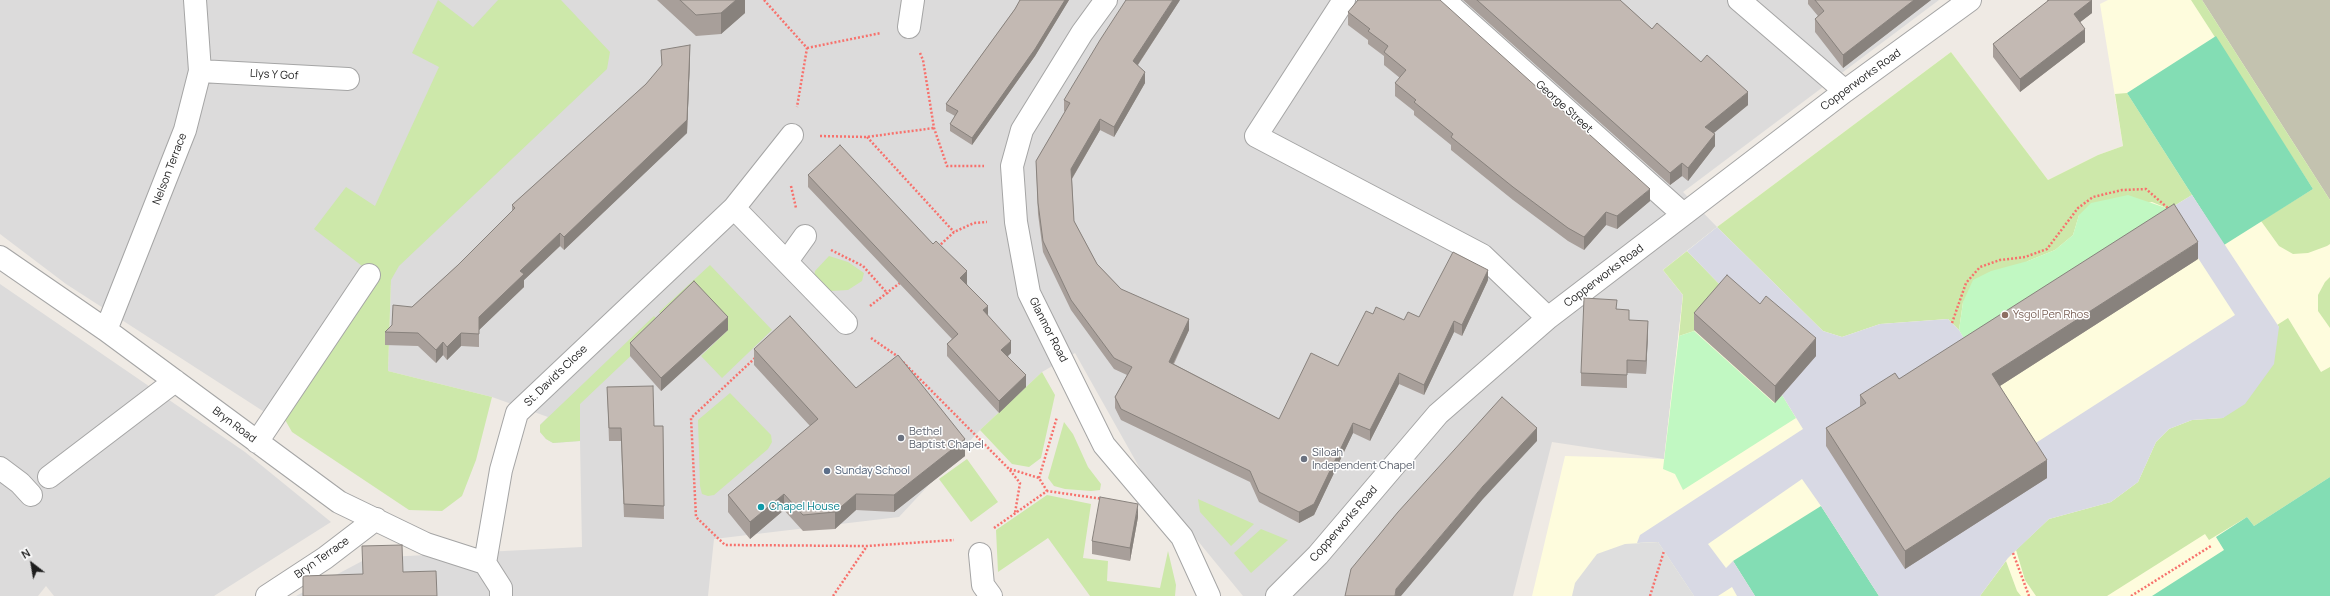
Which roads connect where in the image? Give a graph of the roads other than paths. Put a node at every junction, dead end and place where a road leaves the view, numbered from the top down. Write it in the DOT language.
graph roads {
  1 [pos="195,0"];
  2 [pos="913,0"];
  3 [pos="1106,0"];
  4 [pos="1344,0"];
  5 [pos="1444,0"];
  6 [pos="1739,0"];
  7 [pos="1970,0"];
  8 [pos="909,27"];
  9 [pos="200,70"];
  10 [pos="348,79"];
  11 [pos="1845,91"];
  12 [pos="792,135"];
  13 [pos="734,208"];
  14 [pos="1683,214"];
  15 [pos="805,236"];
  16 [pos="0,257"];
  17 [pos="787,261"];
  18 [pos="369,275"];
  19 [pos="1548,318"];
  20 [pos="846,323"];
  21 [pos="106,330"];
  22 [pos="175,381"];
  23 [pos="257,442"];
  24 [pos="0,468"];
  25 [pos="49,477"];
  26 [pos="31,495"];
  27 [pos="376,519"];
  28 [pos="980,554"];
  29 [pos="485,563"];
  30 [pos="267,596"];
  31 [pos="501,596"];
  32 [pos="991,596"];
  33 [pos="1209,596"];
  34 [pos="1277,596"];
  1 -- 9 [label="street, Nelson Terrace"];
  2 -- 8 [label="street"];
  3 -- 33 [label="street, Glanmor Road"];
  4 -- 19 [label="street"];
  5 -- 14 [label="street, George Street"];
  6 -- 11 [label="street"];
  7 -- 11 [label="street, Copperworks Road"];
  9 -- 10 [label="street, Llys Y Gof"];
  9 -- 21 [label="street, Nelson Terrace"];
  11 -- 14 [label="street, Copperworks Road"];
  12 -- 13 [label="street, St. David's Close"];
  13 -- 17 [label="street"];
  13 -- 29 [label="street, St. David's Close"];
  14 -- 19 [label="street, Copperworks Road"];
  15 -- 17 [label="street"];
  16 -- 21 [label="street, Bryn Road"];
  17 -- 20 [label="street"];
  18 -- 23 [label="street"];
  19 -- 34 [label="street, Copperworks Road"];
  21 -- 22 [label="street, Bryn Road"];
  22 -- 23 [label="street, Bryn Road"];
  22 -- 25 [label="street"];
  23 -- 27 [label="street, Bryn Road"];
  24 -- 26 [label="street"];
  27 -- 29 [label="street, Bryn Road"];
  27 -- 30 [label="street, Bryn Terrace"];
  28 -- 32 [label="street"];
  29 -- 31 [label="street"];
}
